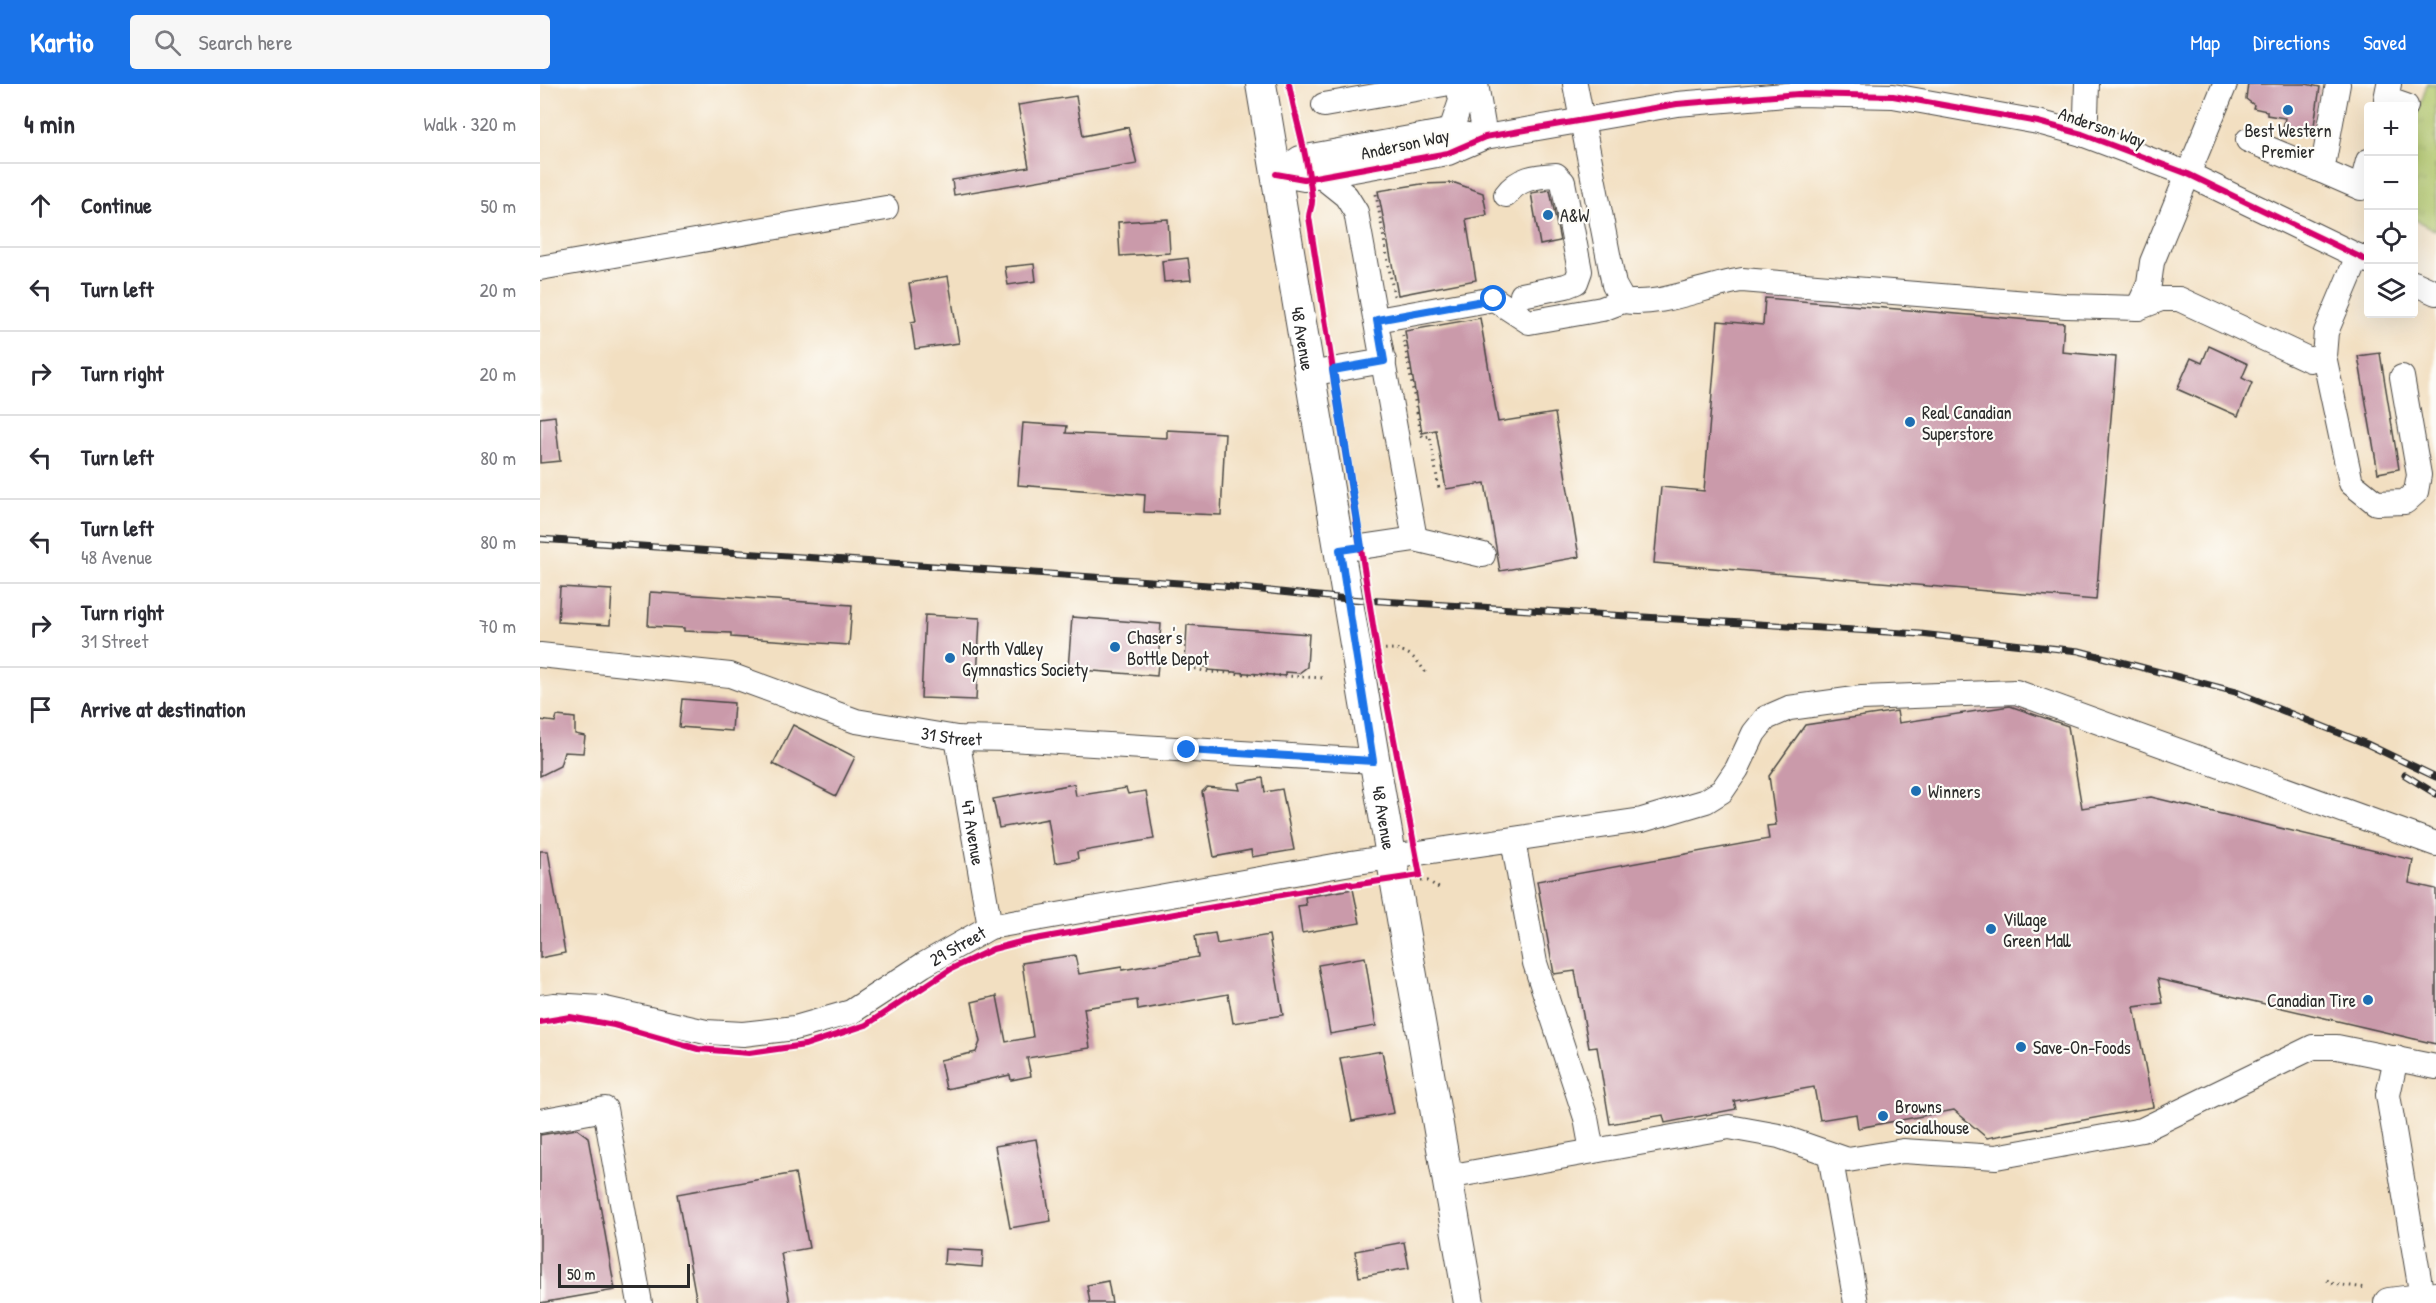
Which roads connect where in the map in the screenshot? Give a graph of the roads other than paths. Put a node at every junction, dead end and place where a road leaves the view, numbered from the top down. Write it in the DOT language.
graph roads {
  1 [pos="1261,84"];
  2 [pos="1444,84"];
  3 [pos="1458,84"];
  4 [pos="1476,84"];
  5 [pos="1575,84"];
  6 [pos="2087,84"];
  7 [pos="2225,84"];
  8 [pos="2338,84"];
  9 [pos="1324,105"];
  10 [pos="1582,119"];
  11 [pos="1450,133"];
  12 [pos="2082,134"];
  13 [pos="1485,137"];
  14 [pos="2248,140"];
  15 [pos="1375,166"];
  16 [pos="2322,171"];
  17 [pos="1276,174"];
  18 [pos="2188,174"];
  19 [pos="1321,176"];
  20 [pos="2364,176"];
  21 [pos="1506,195"];
  22 [pos="886,208"];
  23 [pos="1356,212"];
  24 [pos="2363,258"];
  25 [pos="540,268"];
  26 [pos="2418,284"];
  27 [pos="2436,293"];
  28 [pos="1522,295"];
  29 [pos="1623,301"];
  30 [pos="2138,308"];
  31 [pos="1377,320"];
  32 [pos="2324,356"];
  33 [pos="1384,361"];
  34 [pos="1309,374"];
  35 [pos="2402,377"];
  36 [pos="1415,539"];
  37 [pos="1340,550"];
  38 [pos="1483,555"];
  39 [pos="540,655"];
  40 [pos="957,738"];
  41 [pos="1373,761"];
  42 [pos="1513,840"];
  43 [pos="2436,844"];
  44 [pos="1406,869"];
  45 [pos="990,927"];
  46 [pos="540,1007"];
  47 [pos="2396,1058"];
  48 [pos="2436,1067"];
  49 [pos="540,1121"];
  50 [pos="1592,1151"];
  51 [pos="1830,1155"];
  52 [pos="1447,1178"];
  53 [pos="2378,1295"];
  54 [pos="2427,1300"];
  55 [pos="640,1303"];
  56 [pos="1469,1303"];
  57 [pos="1856,1303"];
  1 -- 17 [label="main road, 48 Avenue"];
  2 -- 9 [label="street"];
  3 -- 11 [label="street"];
  4 -- 13 [label="street"];
  5 -- 10 [label="street"];
  6 -- 12 [label="street"];
  7 -- 18 [label="street"];
  8 -- 16 [label="street"];
  10 -- 12 [label="street, Anderson Way"];
  10 -- 13 [label="street, Anderson Way"];
  10 -- 29 [label="street"];
  11 -- 13 [label="street, Anderson Way"];
  11 -- 17 [label="street, Anderson Way"];
  12 -- 18 [label="street, Anderson Way"];
  13 -- 15 [label="street, Anderson Way"];
  14 -- 16 [label="street"];
  15 -- 19 [label="street, Anderson Way"];
  15 -- 23 [label="street"];
  16 -- 20 [label="street"];
  17 -- 19 [label="street, Anderson Way"];
  17 -- 34 [label="main road, 48 Avenue"];
  18 -- 24 [label="street, Anderson Way"];
  18 -- 30 [label="street"];
  19 -- 23 [label="street"];
  21 -- 28 [label="street"];
  22 -- 25 [label="street"];
  23 -- 31 [label="street"];
  24 -- 32 [label="street"];
  26 -- 27 [label="street"];
  29 -- 30 [label="street"];
  29 -- 31 [label="street"];
  30 -- 32 [label="street"];
  31 -- 33 [label="street"];
  32 -- 35 [label="street"];
  33 -- 34 [label="street"];
  33 -- 36 [label="street"];
  34 -- 37 [label="main road, 48 Avenue"];
  36 -- 37 [label="street"];
  36 -- 38 [label="street"];
  37 -- 41 [label="main road, 48 Avenue"];
  39 -- 40 [label="street, 31 Street"];
  40 -- 41 [label="street, 31 Street"];
  40 -- 45 [label="street, 47 Avenue"];
  41 -- 44 [label="main road, 48 Avenue"];
  42 -- 43 [label="street, 29 Street"];
  42 -- 44 [label="street, 29 Street"];
  42 -- 50 [label="street"];
  44 -- 45 [label="street, 29 Street"];
  44 -- 52 [label="main road, 48 Avenue"];
  45 -- 46 [label="street, 29 Street"];
  47 -- 48 [label="street"];
  47 -- 51 [label="street"];
  47 -- 54 [label="street"];
  49 -- 55 [label="street"];
  50 -- 51 [label="street"];
  50 -- 52 [label="street"];
  51 -- 57 [label="street"];
  52 -- 56 [label="main road, 48 Avenue"];
  53 -- 54 [label="main road"];
}
